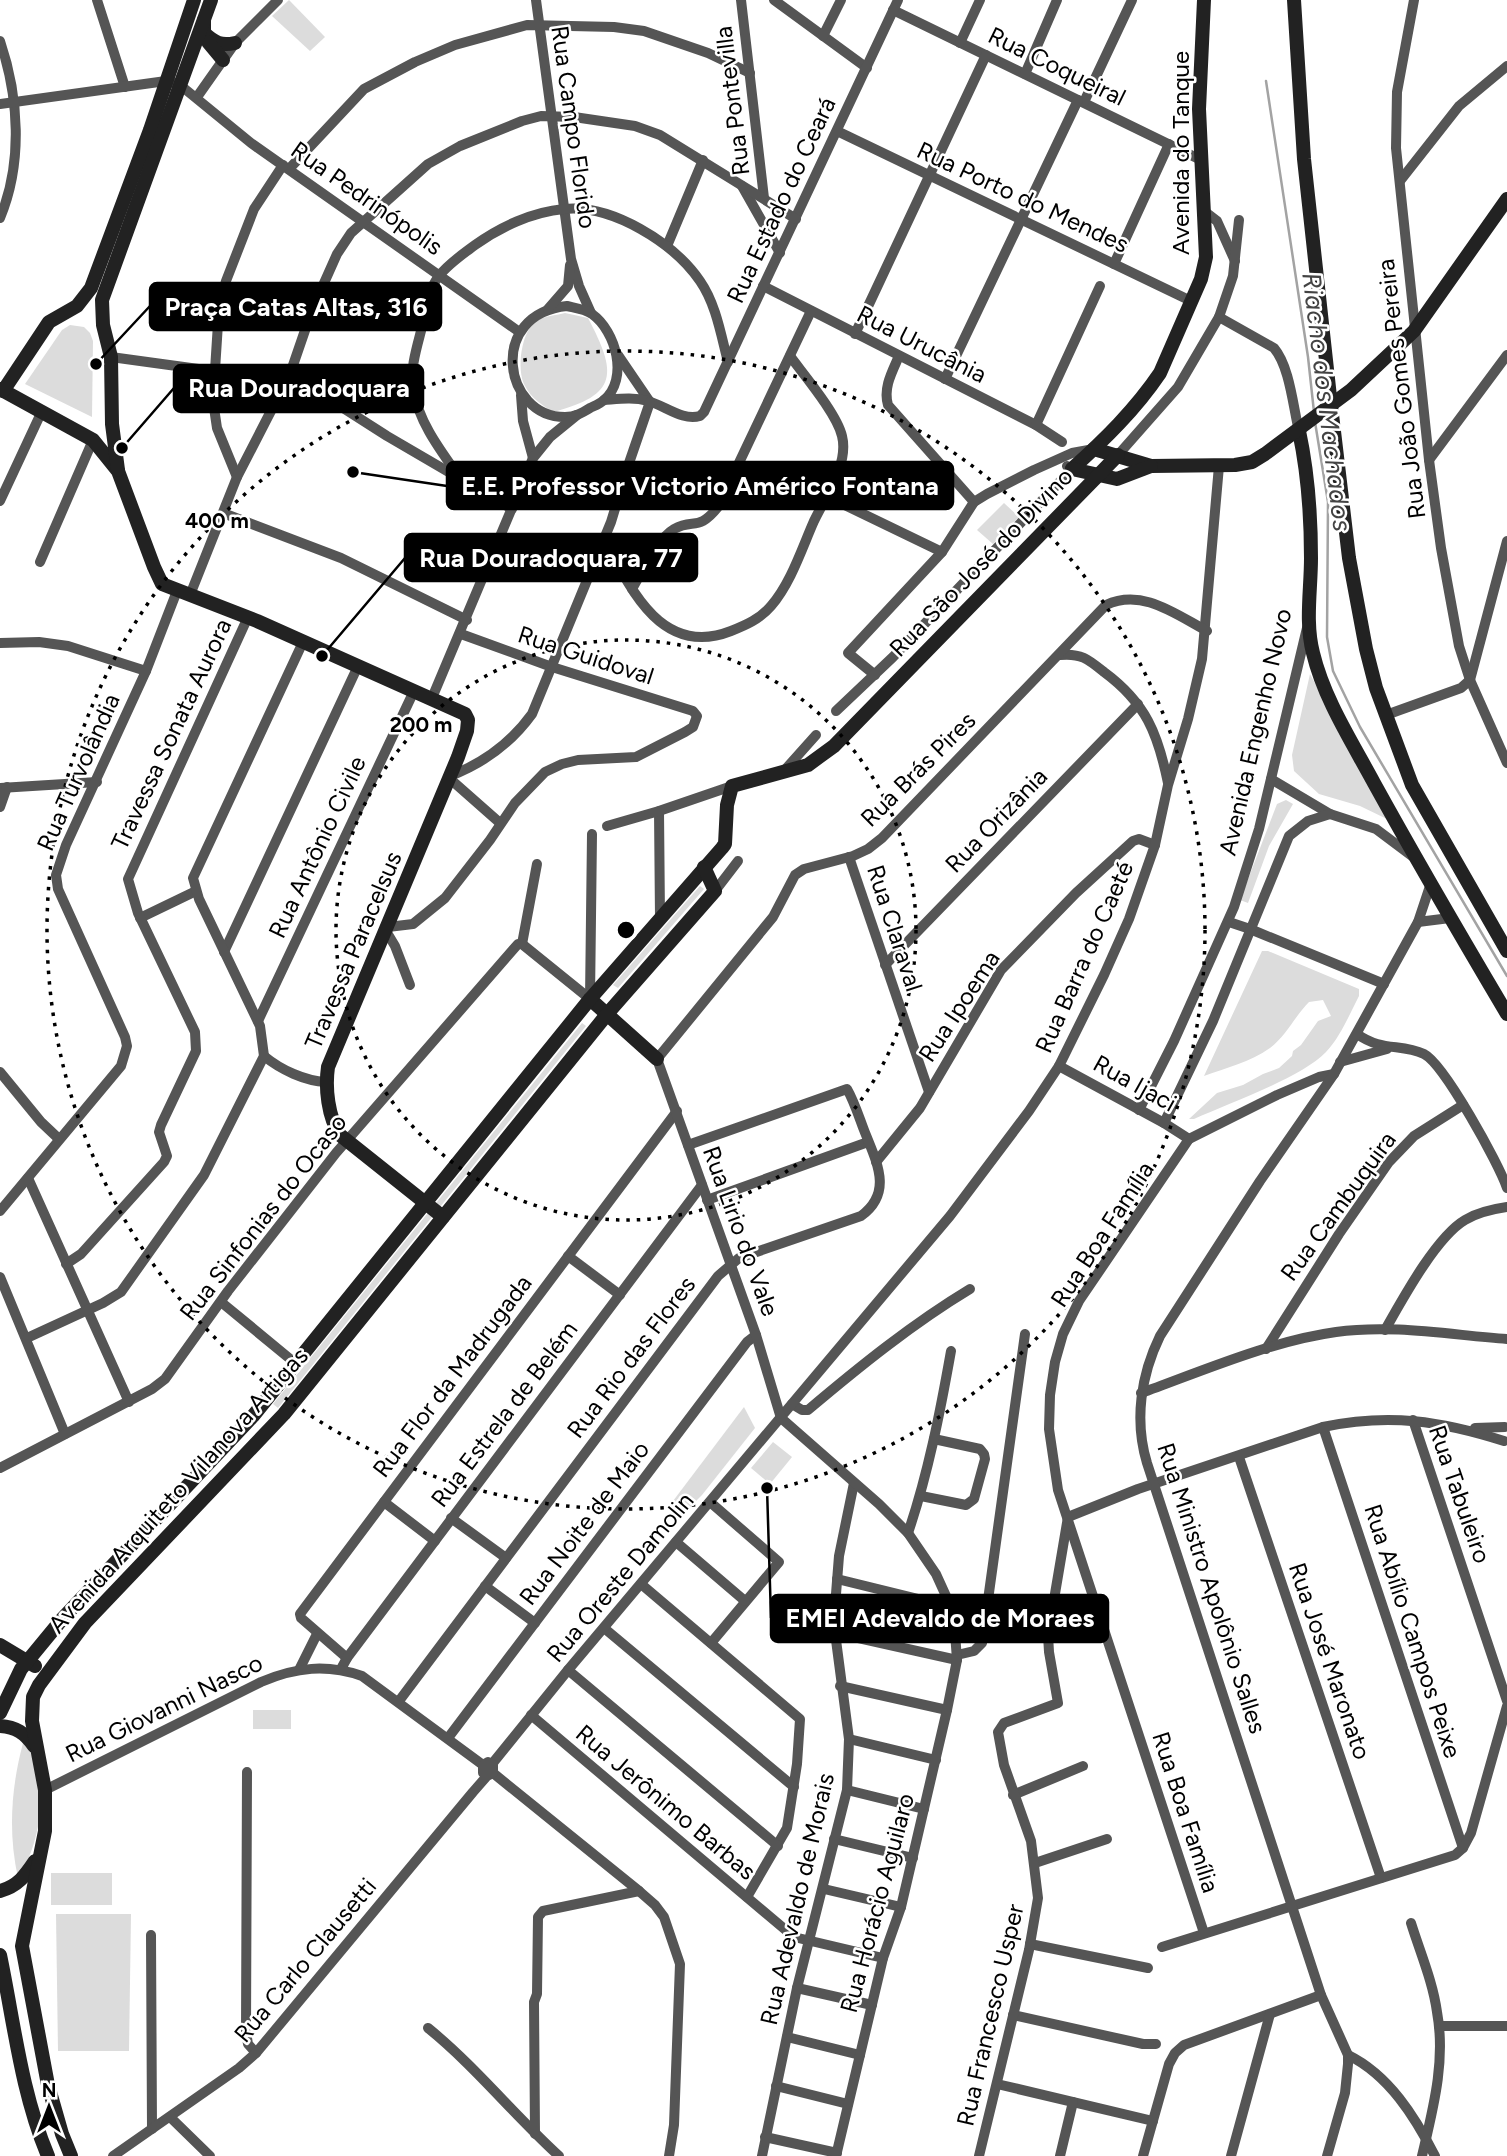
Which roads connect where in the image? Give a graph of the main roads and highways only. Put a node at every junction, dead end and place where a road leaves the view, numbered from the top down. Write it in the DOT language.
graph roads {
  1 [pos="194,0"];
  2 [pos="211,0"];
  3 [pos="1203,0"];
  4 [pos="1294,0"];
  5 [pos="205,18"];
  6 [pos="197,39"];
  7 [pos="235,43"];
  8 [pos="223,60"];
  9 [pos="171,90"];
  10 [pos="1507,199"];
  11 [pos="66,312"];
  12 [pos="103,325"];
  13 [pos="1,390"];
  14 [pos="1325,410"];
  15 [pos="112,424"];
  16 [pos="1301,430"];
  17 [pos="93,440"];
  18 [pos="1094,449"];
  19 [pos="1118,455"];
  20 [pos="1151,466"];
  21 [pos="118,471"];
  22 [pos="1097,476"];
  23 [pos="725,844"];
  24 [pos="705,867"];
  25 [pos="1507,951"];
  26 [pos="590,999"];
  27 [pos="608,1013"];
  28 [pos="1507,1014"];
  29 [pos="657,1059"];
  30 [pos="425,1203"];
  31 [pos="443,1217"];
  32 [pos="0,1645"];
  33 [pos="27,1662"];
  34 [pos="39,1685"];
  35 [pos="0,1713"];
  36 [pos="0,1726"];
  37 [pos="38,1754"];
  38 [pos="40,1854"];
  39 [pos="0,1891"];
  40 [pos="0,1955"];
  41 [pos="48,2156"];
  42 [pos="71,2156"];
  1 -- 9 [label="main road"];
  2 -- 5 [label="main road"];
  3 -- 18 [label="main road, Avenida do Tanque"];
  4 -- 14 [label="main road"];
  5 -- 6 [label="main road"];
  5 -- 7 [label="main road"];
  6 -- 8 [label="main road"];
  6 -- 9 [label="main road"];
  9 -- 11 [label="main road"];
  9 -- 12 [label="main road"];
  10 -- 14 [label="main road, Rua São José do Divino"];
  11 -- 12 [label="main road"];
  11 -- 13 [label="main road"];
  12 -- 15 [label="main road"];
  13 -- 17 [label="main road"];
  14 -- 16 [label="main road, Rua São José do Divino"];
  14 -- 25 [label="main road"];
  15 -- 17 [label="main road"];
  15 -- 21 [label="main road"];
  16 -- 20 [label="main road, Rua São José do Divino"];
  16 -- 28 [label="main road, Avenida Engenho Novo"];
  17 -- 21 [label="main road"];
  18 -- 19 [label="main road, Rua São José do Divino"];
  18 -- 22 [label="main road, Rua São José do Divino"];
  19 -- 20 [label="main road, Rua São José do Divino"];
  19 -- 22 [label="main road, Rua São José do Divino"];
  20 -- 22 [label="main road, Rua São José do Divino"];
  21 -- 30 [label="main road, Travessa Paracelsus"];
  22 -- 23 [label="main road, Rua São José do Divino"];
  23 -- 24 [label="main road, Avenida Arquiteto Vilanova Artigas"];
  24 -- 26 [label="main road, Avenida Arquiteto Vilanova Artigas"];
  24 -- 27 [label="main road, Avenida Arquiteto Vilanova Artigas"];
  26 -- 27 [label="main road"];
  26 -- 30 [label="main road, Avenida Arquiteto Vilanova Artigas"];
  27 -- 29 [label="main road"];
  27 -- 31 [label="main road, Avenida Arquiteto Vilanova Artigas"];
  30 -- 31 [label="main road"];
  30 -- 33 [label="main road, Avenida Arquiteto Vilanova Artigas"];
  31 -- 34 [label="main road, Avenida Arquiteto Vilanova Artigas"];
  32 -- 33 [label="main road"];
  33 -- 34 [label="main road"];
  33 -- 35 [label="main road, Avenida Arquiteto Vilanova Artigas"];
  34 -- 37 [label="main road, Avenida Arquiteto Vilanova Artigas"];
  36 -- 37 [label="main road"];
  37 -- 38 [label="main road, Avenida Arquiteto Vilanova Artigas"];
  38 -- 39 [label="main road"];
  38 -- 42 [label="main road, Avenida Arquiteto Vilanova Artigas"];
  40 -- 41 [label="main road"];
}
